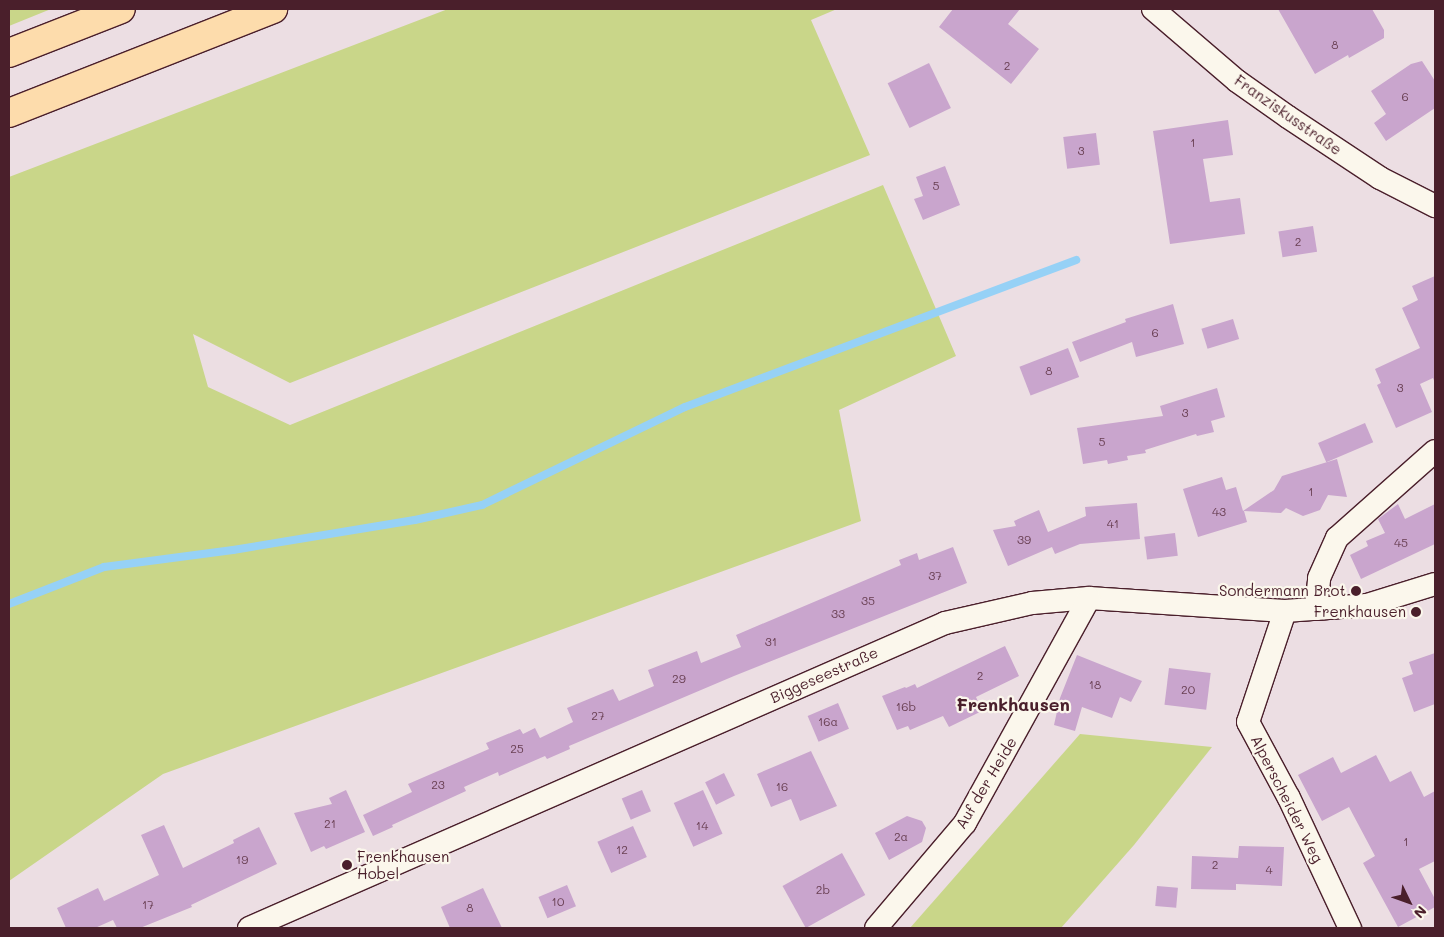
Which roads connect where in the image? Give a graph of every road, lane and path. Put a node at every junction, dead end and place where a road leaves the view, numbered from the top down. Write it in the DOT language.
graph roads {
  1 [pos="121,9"];
  2 [pos="273,9"];
  3 [pos="1153,9"];
  4 [pos="9,53"];
  5 [pos="9,113"];
  6 [pos="1435,206"];
  7 [pos="1435,451"];
  8 [pos="1435,584"];
  9 [pos="1089,598"];
  10 [pos="1316,609"];
  11 [pos="1285,611"];
  12 [pos="250,928"];
  13 [pos="876,928"];
  14 [pos="1350,928"];
  1 -- 4 [label="highway"];
  2 -- 5 [label="highway"];
  3 -- 6 [label="street, Franziskusstraße"];
  7 -- 10 [label="street"];
  8 -- 10 [label="street, Biggeseestraße"];
  9 -- 11 [label="street, Biggeseestraße"];
  9 -- 12 [label="street, Biggeseestraße"];
  9 -- 13 [label="street, Auf der Heide"];
  10 -- 11 [label="street, Biggeseestraße"];
  11 -- 14 [label="street, Alperscheider Weg"];
}
